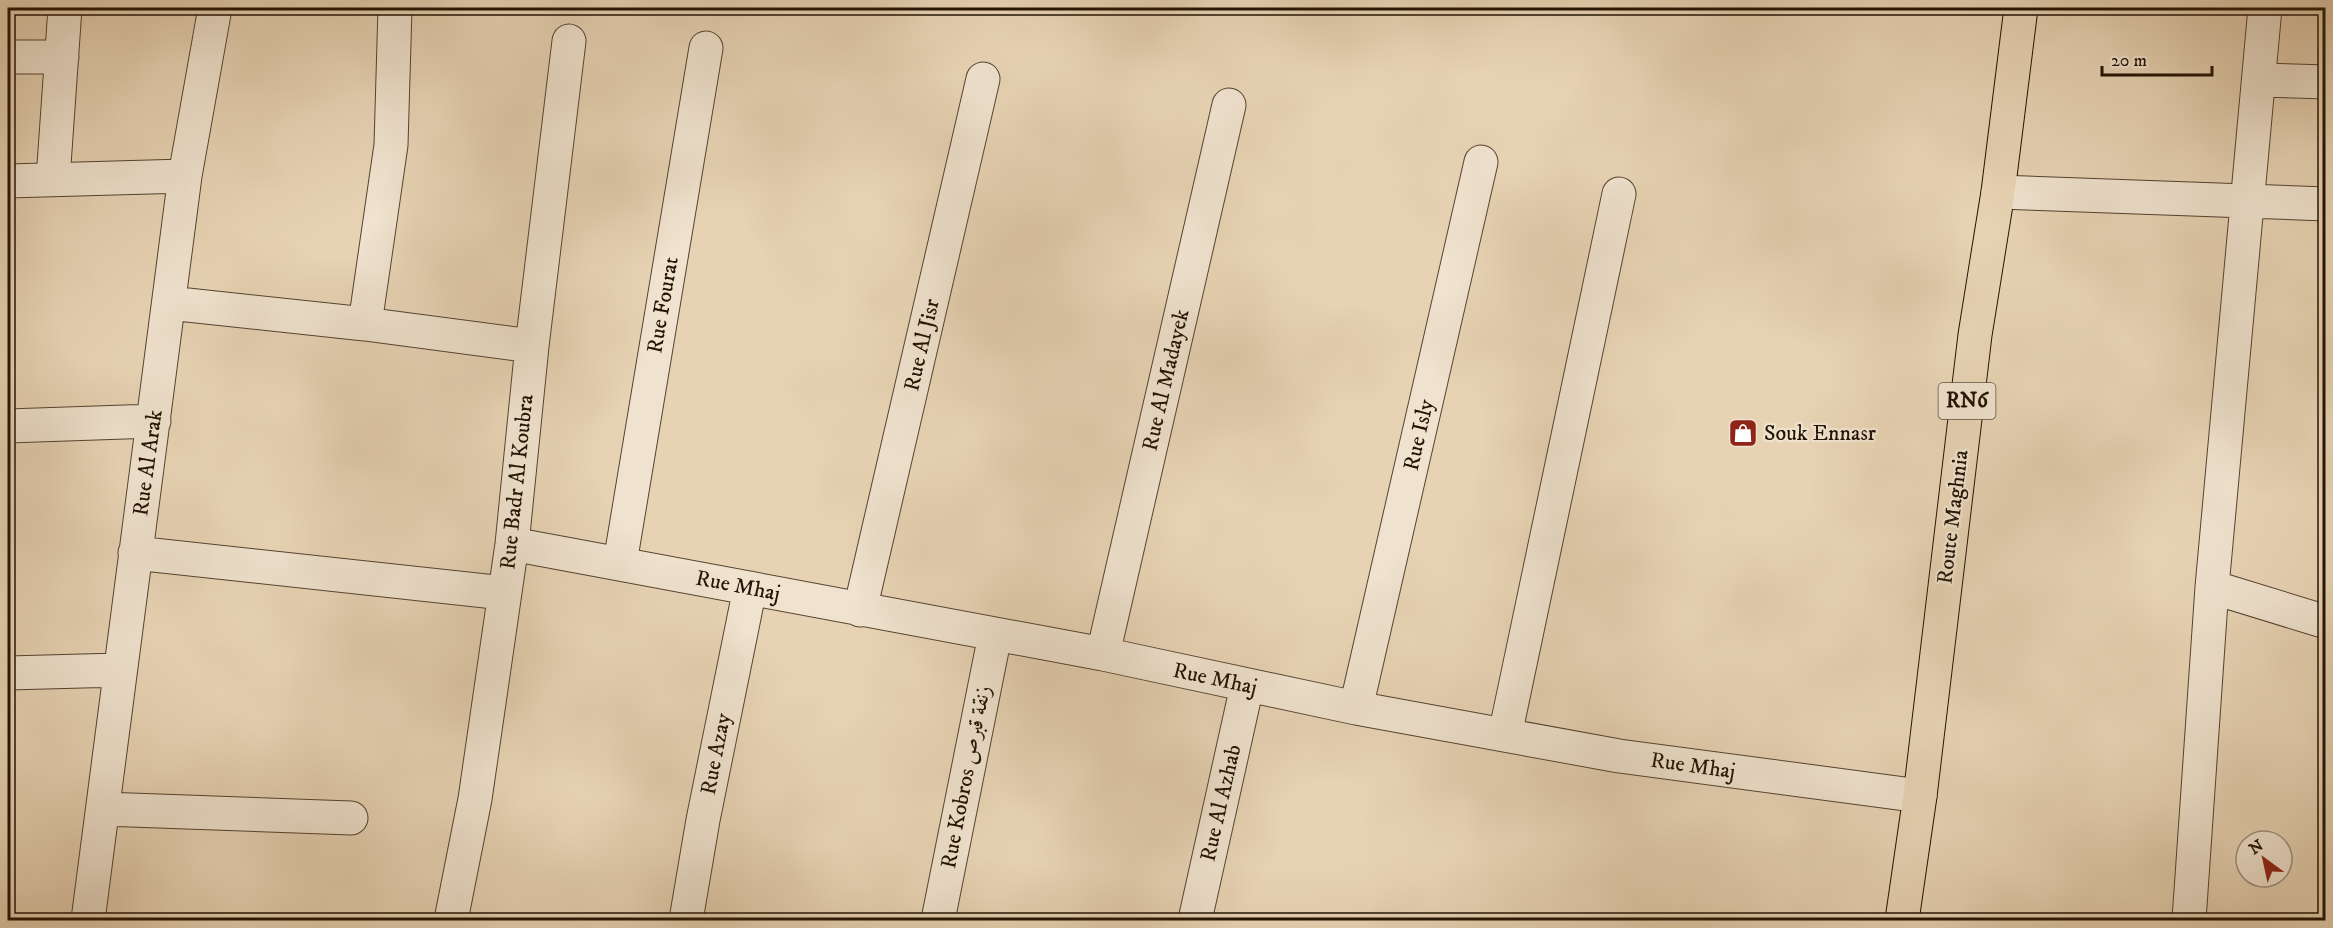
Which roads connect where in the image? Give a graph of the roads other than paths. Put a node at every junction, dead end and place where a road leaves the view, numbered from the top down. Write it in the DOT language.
graph roads {
  1 [pos="65,8"];
  2 [pos="215,8"];
  3 [pos="395,8"];
  4 [pos="2021,8"];
  5 [pos="2265,8"];
  6 [pos="569,41"];
  7 [pos="706,48"];
  8 [pos="8,57"];
  9 [pos="62,57"];
  10 [pos="983,79"];
  11 [pos="2259,80"];
  12 [pos="2325,82"];
  13 [pos="1229,105"];
  14 [pos="1481,162"];
  15 [pos="185,176"];
  16 [pos="53,179"];
  17 [pos="8,181"];
  18 [pos="1998,192"];
  19 [pos="1619,194"];
  20 [pos="2246,201"];
  21 [pos="2325,204"];
  22 [pos="169,303"];
  23 [pos="365,324"];
  24 [pos="532,346"];
  25 [pos="154,421"];
  26 [pos="8,426"];
  27 [pos="512,544"];
  28 [pos="135,554"];
  29 [pos="620,563"];
  30 [pos="2212,587"];
  31 [pos="750,588"];
  32 [pos="504,593"];
  33 [pos="860,610"];
  34 [pos="2325,622"];
  35 [pos="995,635"];
  36 [pos="1103,654"];
  37 [pos="120,670"];
  38 [pos="8,673"];
  39 [pos="1247,686"];
  40 [pos="1356,708"];
  41 [pos="1505,735"];
  42 [pos="1920,796"];
  43 [pos="103,808"];
  44 [pos="351,818"];
  45 [pos="88,921"];
  46 [pos="451,921"];
  47 [pos="686,921"];
  48 [pos="938,921"];
  49 [pos="1195,921"];
  50 [pos="1902,921"];
  51 [pos="2189,921"];
  1 -- 9 [label="street"];
  2 -- 15 [label="street, Rue Al Arak"];
  3 -- 23 [label="street"];
  4 -- 18 [label="main road, Route Maghnia / RN6"];
  5 -- 11 [label="street"];
  6 -- 24 [label="street, Rue Badr Al Koubra"];
  7 -- 29 [label="street, Rue Fourat"];
  8 -- 9 [label="street"];
  9 -- 16 [label="street"];
  10 -- 33 [label="street, Rue Al Jisr"];
  11 -- 12 [label="street"];
  11 -- 20 [label="street"];
  13 -- 36 [label="street, Rue Al Madayek"];
  14 -- 40 [label="street, Rue Isly"];
  15 -- 16 [label="street"];
  15 -- 22 [label="street, Rue Al Arak"];
  16 -- 17 [label="street"];
  18 -- 20 [label="street"];
  18 -- 42 [label="main road, Route Maghnia / RN6"];
  19 -- 41 [label="street"];
  20 -- 21 [label="street"];
  20 -- 30 [label="street"];
  22 -- 23 [label="street"];
  22 -- 25 [label="street, Rue Al Arak"];
  23 -- 24 [label="street"];
  24 -- 27 [label="street, Rue Badr Al Koubra"];
  25 -- 26 [label="street"];
  25 -- 28 [label="street, Rue Al Arak"];
  27 -- 29 [label="street, Rue Mhaj"];
  27 -- 32 [label="street, Rue Badr Al Koubra"];
  28 -- 32 [label="street"];
  28 -- 37 [label="street, Rue Al Arak"];
  29 -- 31 [label="street, Rue Mhaj"];
  30 -- 34 [label="street"];
  30 -- 51 [label="street"];
  31 -- 33 [label="street, Rue Mhaj"];
  31 -- 47 [label="street, Rue Azay"];
  32 -- 46 [label="street, Rue Badr Al Koubra"];
  33 -- 35 [label="street, Rue Mhaj"];
  35 -- 36 [label="street, Rue Mhaj"];
  35 -- 48 [label="street, Rue Kobros زنقة قبرص"];
  36 -- 39 [label="street, Rue Mhaj"];
  37 -- 38 [label="street"];
  37 -- 43 [label="street, Rue Al Arak"];
  39 -- 40 [label="street, Rue Mhaj"];
  39 -- 49 [label="street, Rue Al Azhab"];
  40 -- 41 [label="street, Rue Mhaj"];
  41 -- 42 [label="street, Rue Mhaj"];
  42 -- 50 [label="main road, Route Maghnia / RN6"];
  43 -- 44 [label="street"];
  43 -- 45 [label="street, Rue Al Arak"];
}
